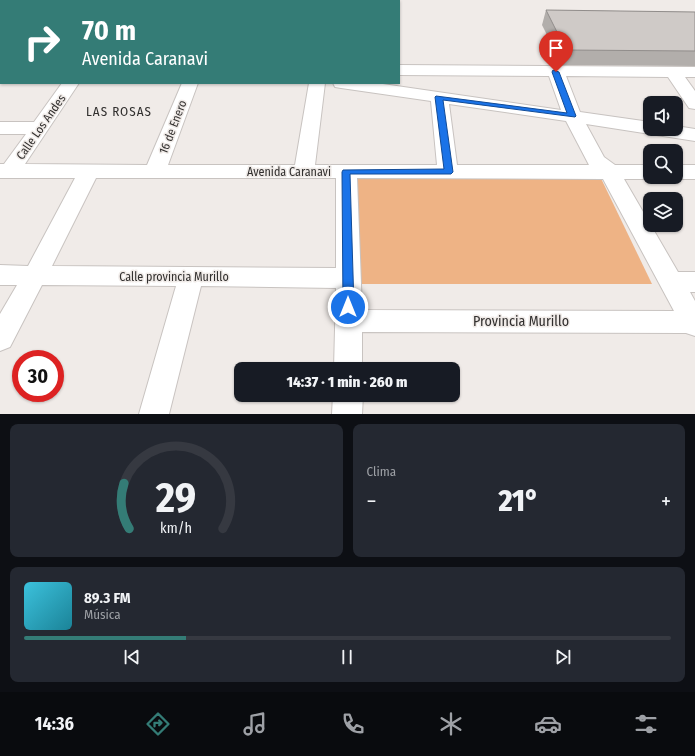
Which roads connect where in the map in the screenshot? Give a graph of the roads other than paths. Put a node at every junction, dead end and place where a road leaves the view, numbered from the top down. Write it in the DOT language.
graph roads {
  1 [pos="400,70"];
  2 [pos="556,72"];
  3 [pos="674,72"];
  4 [pos="695,72"];
  5 [pos="70,84"];
  6 [pos="190,84"];
  7 [pos="316,84"];
  8 [pos="348,84"];
  9 [pos="439,97"];
  10 [pos="695,104"];
  11 [pos="572,116"];
  12 [pos="643,127"];
  13 [pos="0,128"];
  14 [pos="40,128"];
  15 [pos="683,133"];
  16 [pos="695,135"];
  17 [pos="5,171"];
  18 [pos="89,171"];
  19 [pos="155,172"];
  20 [pos="304,172"];
  21 [pos="346,172"];
  22 [pos="448,172"];
  23 [pos="610,172"];
  24 [pos="643,172"];
  25 [pos="683,172"];
  26 [pos="695,172"];
  27 [pos="0,275"];
  28 [pos="35,276"];
  29 [pos="191,277"];
  30 [pos="348,278"];
  31 [pos="683,282"];
  32 [pos="348,321"];
  33 [pos="694,323"];
  34 [pos="0,339"];
  35 [pos="348,362"];
  36 [pos="348,402"];
  37 [pos="154,414"];
  38 [pos="347,414"];
  1 -- 2 [label="street"];
  2 -- 3 [label="street"];
  2 -- 11 [label="street"];
  3 -- 4 [label="street"];
  3 -- 10 [label="street"];
  5 -- 14 [label="street, Calle Los Andes"];
  6 -- 19 [label="street, 16 de Enero"];
  7 -- 20 [label="street"];
  8 -- 9 [label="street"];
  9 -- 11 [label="street"];
  9 -- 22 [label="street"];
  11 -- 12 [label="street"];
  11 -- 23 [label="street"];
  13 -- 14 [label="street"];
  14 -- 17 [label="street, Calle Los Andes"];
  15 -- 16 [label="street"];
  17 -- 18 [label="street, Avenida Caranavi"];
  18 -- 19 [label="street, Avenida Caranavi"];
  18 -- 28 [label="street"];
  19 -- 20 [label="street, Avenida Caranavi"];
  20 -- 21 [label="street, Avenida Caranavi"];
  21 -- 22 [label="street, Avenida Caranavi"];
  21 -- 30 [label="street"];
  22 -- 23 [label="street, Avenida Caranavi"];
  23 -- 24 [label="street, Avenida Caranavi"];
  23 -- 31 [label="street"];
  25 -- 26 [label="street"];
  27 -- 28 [label="street, Calle provincia Murillo"];
  28 -- 29 [label="street, Calle provincia Murillo"];
  28 -- 34 [label="street"];
  29 -- 30 [label="street, Calle provincia Murillo"];
  29 -- 37 [label="street"];
  30 -- 32 [label="street"];
  31 -- 33 [label="street"];
  32 -- 33 [label="street, Provincia Murillo"];
  32 -- 35 [label="street"];
  36 -- 38 [label="street"];
}
